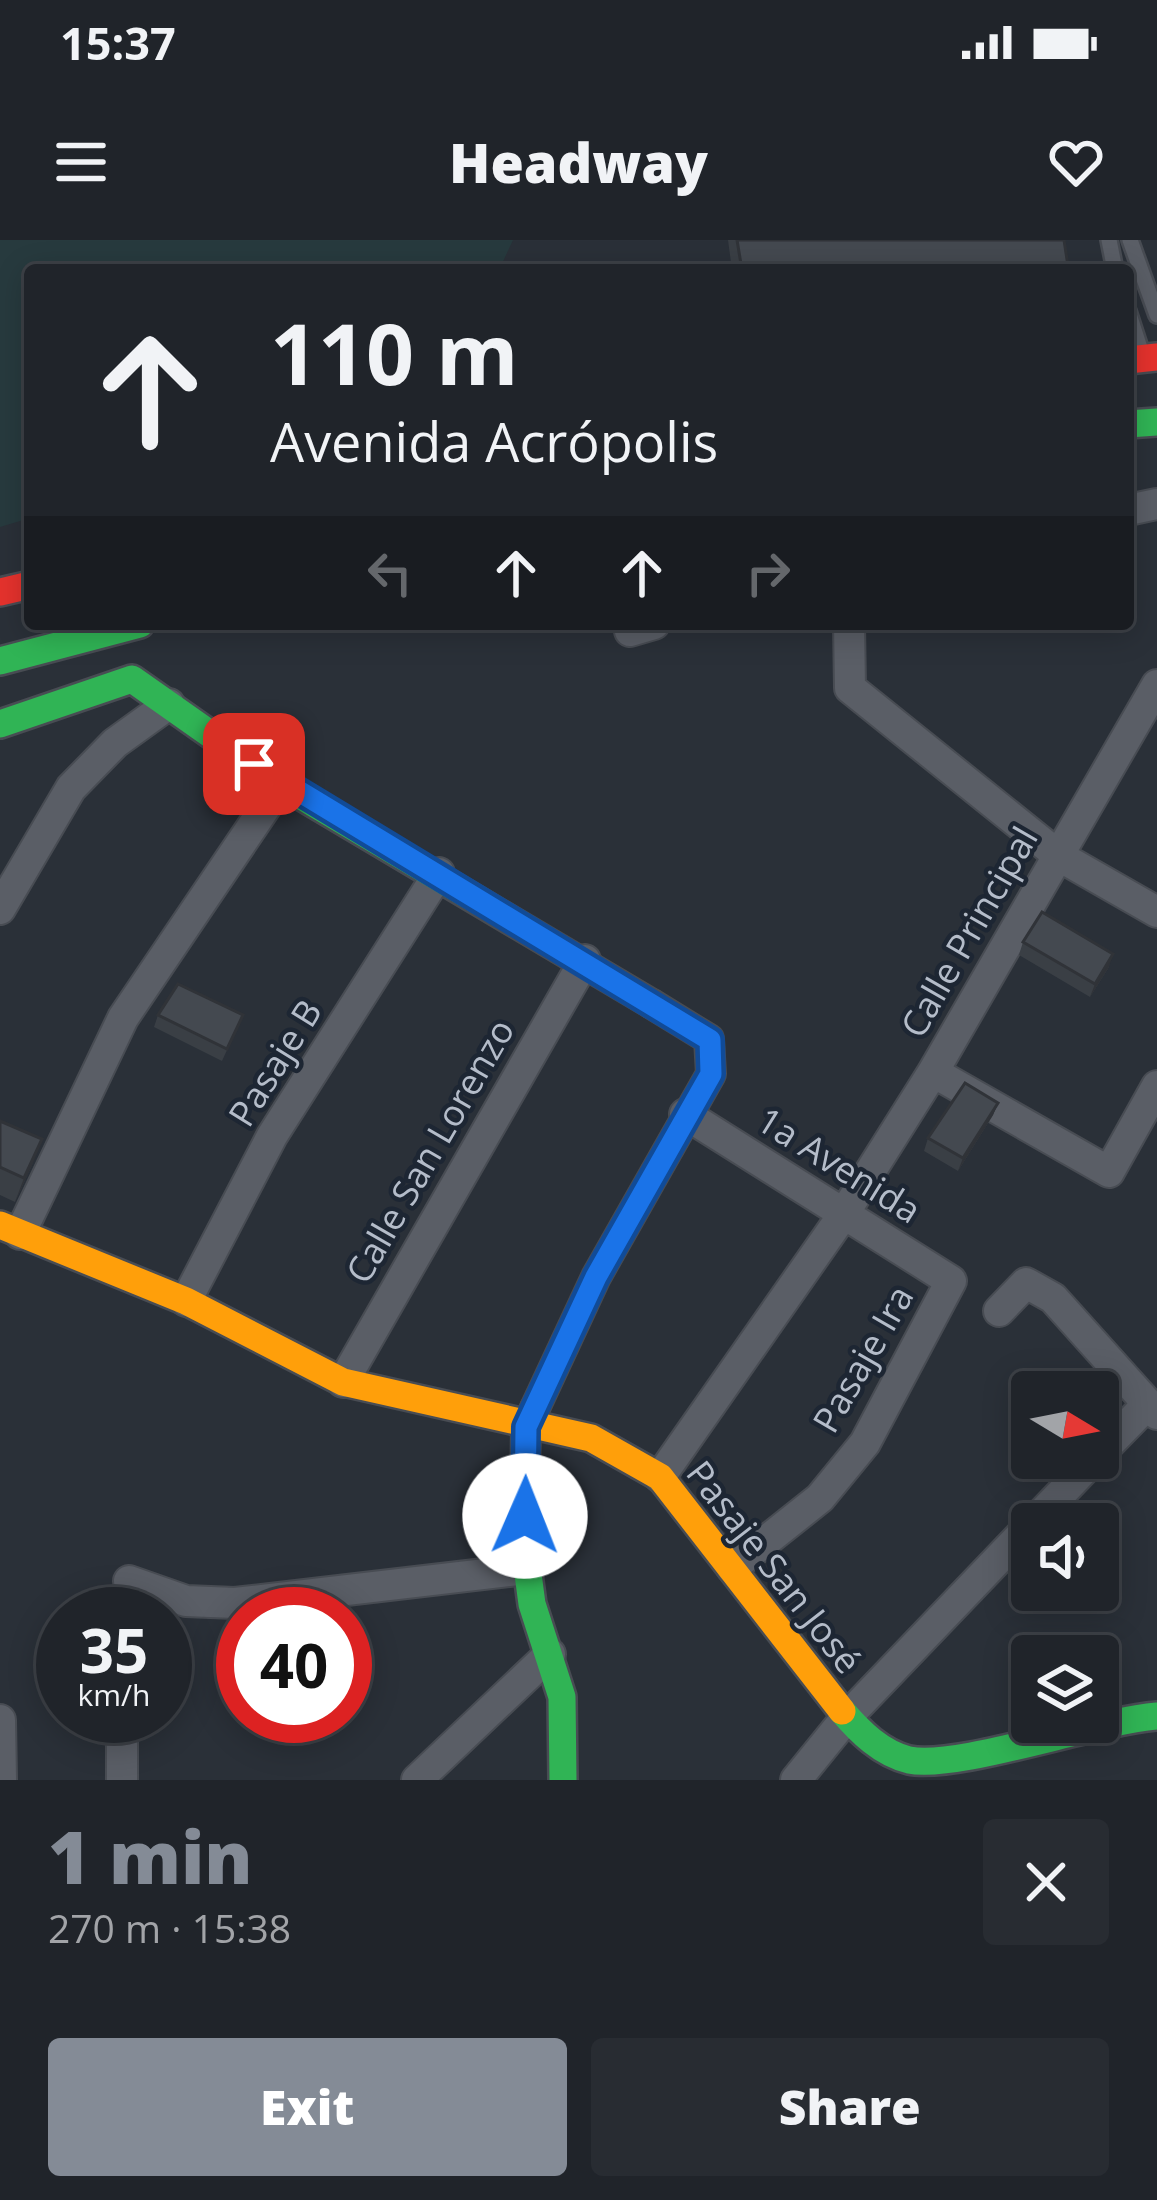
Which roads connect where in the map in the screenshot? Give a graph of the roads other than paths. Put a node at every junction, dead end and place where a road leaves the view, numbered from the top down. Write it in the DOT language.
graph roads {
  1 [pos="1130,240"];
  2 [pos="1157,315"];
  3 [pos="1134,330"];
  4 [pos="1143,359"];
  5 [pos="117,630"];
  6 [pos="849,630"];
  7 [pos="0,661"];
  8 [pos="1157,685"];
  9 [pos="169,704"];
  10 [pos="0,724"];
  11 [pos="281,784"];
  12 [pos="1059,856"];
  13 [pos="439,872"];
  14 [pos="0,909"];
  15 [pos="1157,913"];
  16 [pos="585,959"];
  17 [pos="934,1072"];
  18 [pos="1157,1086"];
  19 [pos="685,1114"];
  20 [pos="843,1215"];
  21 [pos="10,1229"];
  22 [pos="951,1281"];
  23 [pos="185,1301"];
  24 [pos="1000,1311"];
  25 [pos="343,1382"];
  26 [pos="1151,1410"];
  27 [pos="526,1427"];
  28 [pos="1119,1438"];
  29 [pos="660,1477"];
  30 [pos="1076,1479"];
  31 [pos="732,1568"];
  32 [pos="527,1570"];
  33 [pos="129,1581"];
  34 [pos="550,1654"];
  35 [pos="1157,1716"];
  36 [pos="847,1717"];
  37 [pos="0,1720"];
  38 [pos="122,1743"];
  39 [pos="1,1780"];
  40 [pos="122,1780"];
  41 [pos="417,1780"];
  42 [pos="563,1780"];
  43 [pos="796,1780"];
  1 -- 2 [label="lane"];
  3 -- 4 [label="lane"];
  5 -- 7 [label="main road"];
  6 -- 12 [label="street"];
  8 -- 12 [label="street, Calle Principal"];
  9 -- 10 [label="main road"];
  9 -- 11 [label="main road"];
  9 -- 14 [label="street"];
  11 -- 13 [label="main road"];
  11 -- 21 [label="street"];
  12 -- 15 [label="street"];
  12 -- 17 [label="street, Calle Principal"];
  13 -- 16 [label="main road"];
  13 -- 23 [label="street, Pasaje B"];
  16 -- 19 [label="main road"];
  16 -- 25 [label="street, Calle San Lorenzo"];
  17 -- 18 [label="street"];
  17 -- 20 [label="street, Calle Principal"];
  19 -- 20 [label="street, 1a Avenida"];
  19 -- 27 [label="main road"];
  20 -- 22 [label="street, 1a Avenida"];
  20 -- 29 [label="street"];
  21 -- 23 [label="main road, Pasaje San José"];
  22 -- 31 [label="street, Pasaje Ira"];
  23 -- 25 [label="main road, Pasaje San José"];
  24 -- 26 [label="street"];
  25 -- 27 [label="main road, Pasaje San José"];
  26 -- 28 [label="street"];
  27 -- 29 [label="main road, Pasaje San José"];
  27 -- 32 [label="main road"];
  29 -- 31 [label="main road, Pasaje San José"];
  30 -- 36 [label="street"];
  31 -- 36 [label="main road, Pasaje San José"];
  32 -- 33 [label="street"];
  32 -- 34 [label="main road"];
  34 -- 41 [label="street"];
  34 -- 42 [label="main road"];
  35 -- 36 [label="main road, Pasaje San José"];
  36 -- 43 [label="street"];
  37 -- 39 [label="street"];
  38 -- 40 [label="street"];
}
